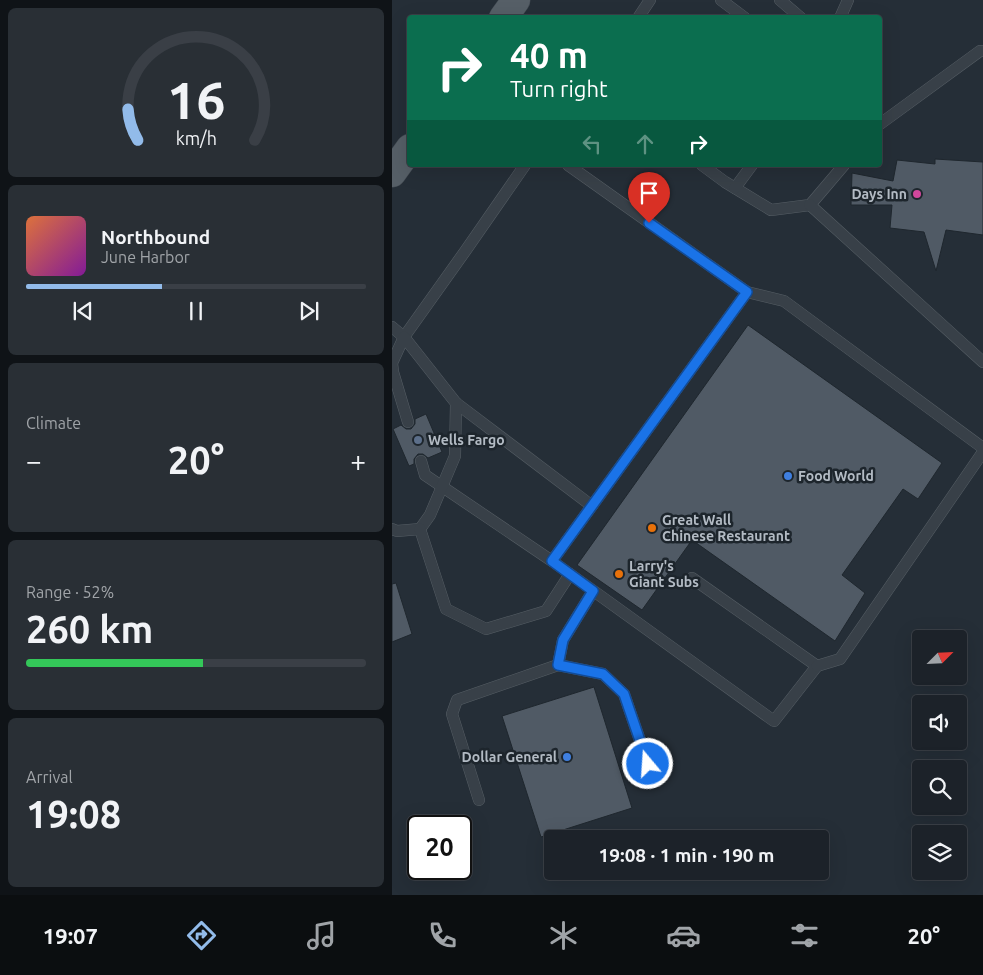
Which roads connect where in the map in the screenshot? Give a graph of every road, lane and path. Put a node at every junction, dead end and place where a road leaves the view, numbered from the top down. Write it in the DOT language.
graph roads {
  1 [pos="516,0"];
  2 [pos="650,0"];
  3 [pos="721,0"];
  4 [pos="780,0"];
  5 [pos="848,0"];
  6 [pos="505,15"];
  7 [pos="640,15"];
  8 [pos="741,15"];
  9 [pos="798,15"];
  10 [pos="841,15"];
  11 [pos="982,51"];
  12 [pos="882,123"];
  13 [pos="407,152"];
  14 [pos="524,167"];
  15 [pos="571,167"];
  16 [pos="705,167"];
  17 [pos="751,167"];
  18 [pos="842,167"];
  19 [pos="392,172"];
  20 [pos="735,188"];
  21 [pos="810,205"];
  22 [pos="747,292"];
  23 [pos="392,328"];
  24 [pos="404,337"];
  25 [pos="982,362"];
  26 [pos="456,403"];
  27 [pos="408,422"];
  28 [pos="982,448"];
  29 [pos="982,452"];
  30 [pos="421,461"];
  31 [pos="443,486"];
  32 [pos="592,506"];
  33 [pos="392,529"];
  34 [pos="420,529"];
  35 [pos="552,561"];
  36 [pos="570,574"];
  37 [pos="692,578"];
  38 [pos="593,591"];
  39 [pos="558,665"];
  40 [pos="817,666"];
  41 [pos="648,764"];
  42 [pos="479,800"];
  1 -- 6 [label="main road"];
  2 -- 7 [label="lane"];
  3 -- 8 [label="lane"];
  4 -- 9 [label="lane"];
  5 -- 10 [label="lane"];
  11 -- 12 [label="lane"];
  13 -- 19 [label="main road"];
  14 -- 24 [label="lane"];
  15 -- 22 [label="lane"];
  16 -- 20 [label="lane"];
  17 -- 20 [label="lane"];
  18 -- 21 [label="lane"];
  20 -- 21 [label="lane"];
  21 -- 25 [label="lane"];
  22 -- 28 [label="lane"];
  22 -- 32 [label="lane"];
  23 -- 24 [label="lane"];
  24 -- 26 [label="lane"];
  24 -- 27 [label="lane"];
  26 -- 31 [label="lane"];
  26 -- 32 [label="lane"];
  29 -- 40 [label="lane"];
  30 -- 31 [label="lane"];
  31 -- 34 [label="lane"];
  31 -- 35 [label="lane"];
  32 -- 35 [label="lane"];
  33 -- 34 [label="lane"];
  34 -- 36 [label="lane"];
  35 -- 36 [label="lane"];
  36 -- 38 [label="lane"];
  37 -- 40 [label="lane"];
  38 -- 39 [label="lane"];
  38 -- 40 [label="lane"];
  39 -- 41 [label="lane"];
  39 -- 42 [label="lane"];
}
